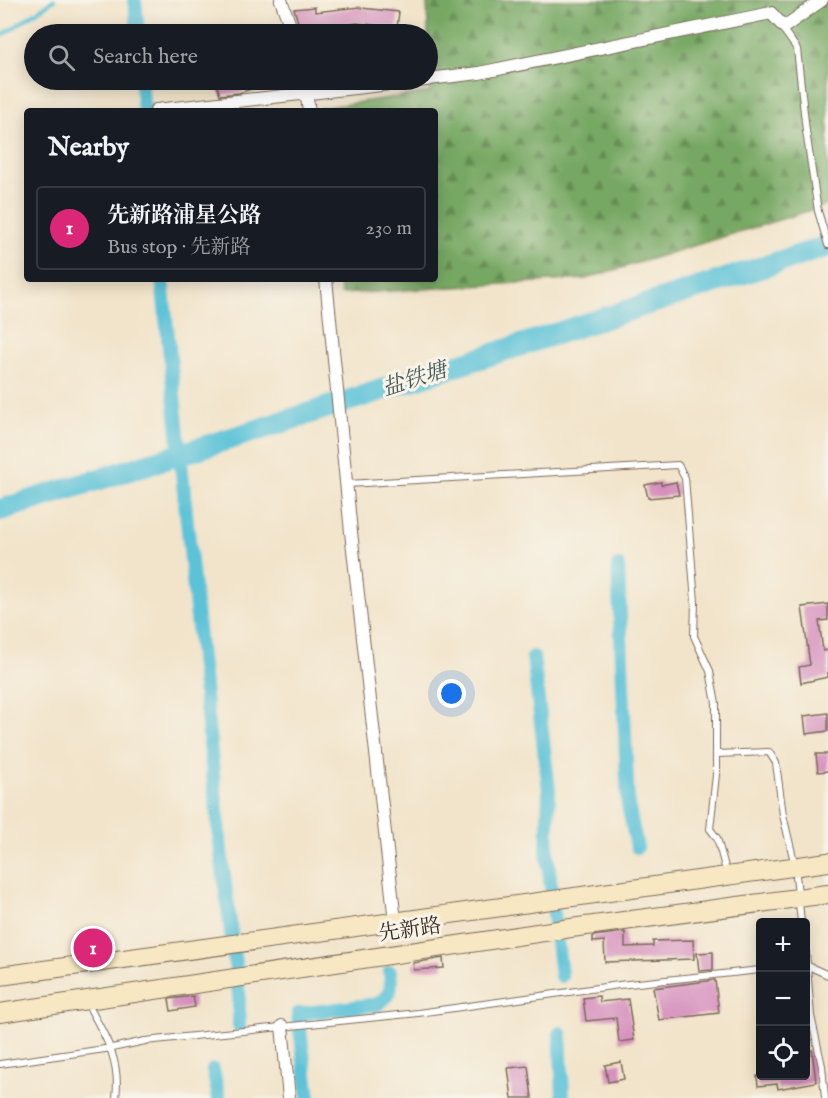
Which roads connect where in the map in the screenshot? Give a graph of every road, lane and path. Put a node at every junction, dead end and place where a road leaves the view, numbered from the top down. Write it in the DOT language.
graph roads {
  1 [pos="281,0"];
  2 [pos="822,0"];
  3 [pos="771,13"];
  4 [pos="289,24"];
  5 [pos="438,79"];
  6 [pos="306,90"];
  7 [pos="335,90"];
  8 [pos="307,93"];
  9 [pos="174,108"];
  10 [pos="309,108"];
  11 [pos="828,245"];
  12 [pos="326,282"];
  13 [pos="346,484"];
  14 [pos="716,754"];
  15 [pos="828,862"];
  16 [pos="795,866"];
  17 [pos="728,875"];
  18 [pos="828,894"];
  19 [pos="797,897"];
  20 [pos="800,918"];
  21 [pos="395,921"];
  22 [pos="810,967"];
  23 [pos="756,970"];
  24 [pos="807,972"];
  25 [pos="828,975"];
  26 [pos="0,976"];
  27 [pos="85,1000"];
  28 [pos="0,1013"];
  29 [pos="282,1026"];
  30 [pos="112,1048"];
  31 [pos="0,1064"];
  32 [pos="116,1098"];
  33 [pos="289,1098"];
  34 [pos="825,1098"];
  1 -- 4 [label="street"];
  2 -- 3 [label="street"];
  3 -- 5 [label="street"];
  3 -- 11 [label="lane"];
  6 -- 8 [label="street"];
  7 -- 8 [label="street"];
  8 -- 9 [label="street"];
  8 -- 10 [label="street"];
  12 -- 13 [label="street"];
  13 -- 14 [label="lane"];
  13 -- 21 [label="street"];
  14 -- 16 [label="lane"];
  14 -- 17 [label="lane"];
  15 -- 16 [label="main road, 先新路"];
  16 -- 17 [label="main road, 先新路"];
  16 -- 19 [label="lane"];
  17 -- 21 [label="main road, 先新路"];
  18 -- 19 [label="main road, 先新路"];
  19 -- 20 [label="lane"];
  19 -- 27 [label="main road, 先新路"];
  21 -- 26 [label="main road, 先新路"];
  22 -- 25 [label="lane"];
  23 -- 29 [label="lane"];
  24 -- 34 [label="lane"];
  27 -- 28 [label="main road, 先新路"];
  27 -- 30 [label="lane"];
  29 -- 30 [label="lane"];
  29 -- 33 [label="street"];
  30 -- 31 [label="lane"];
  30 -- 32 [label="lane"];
}
